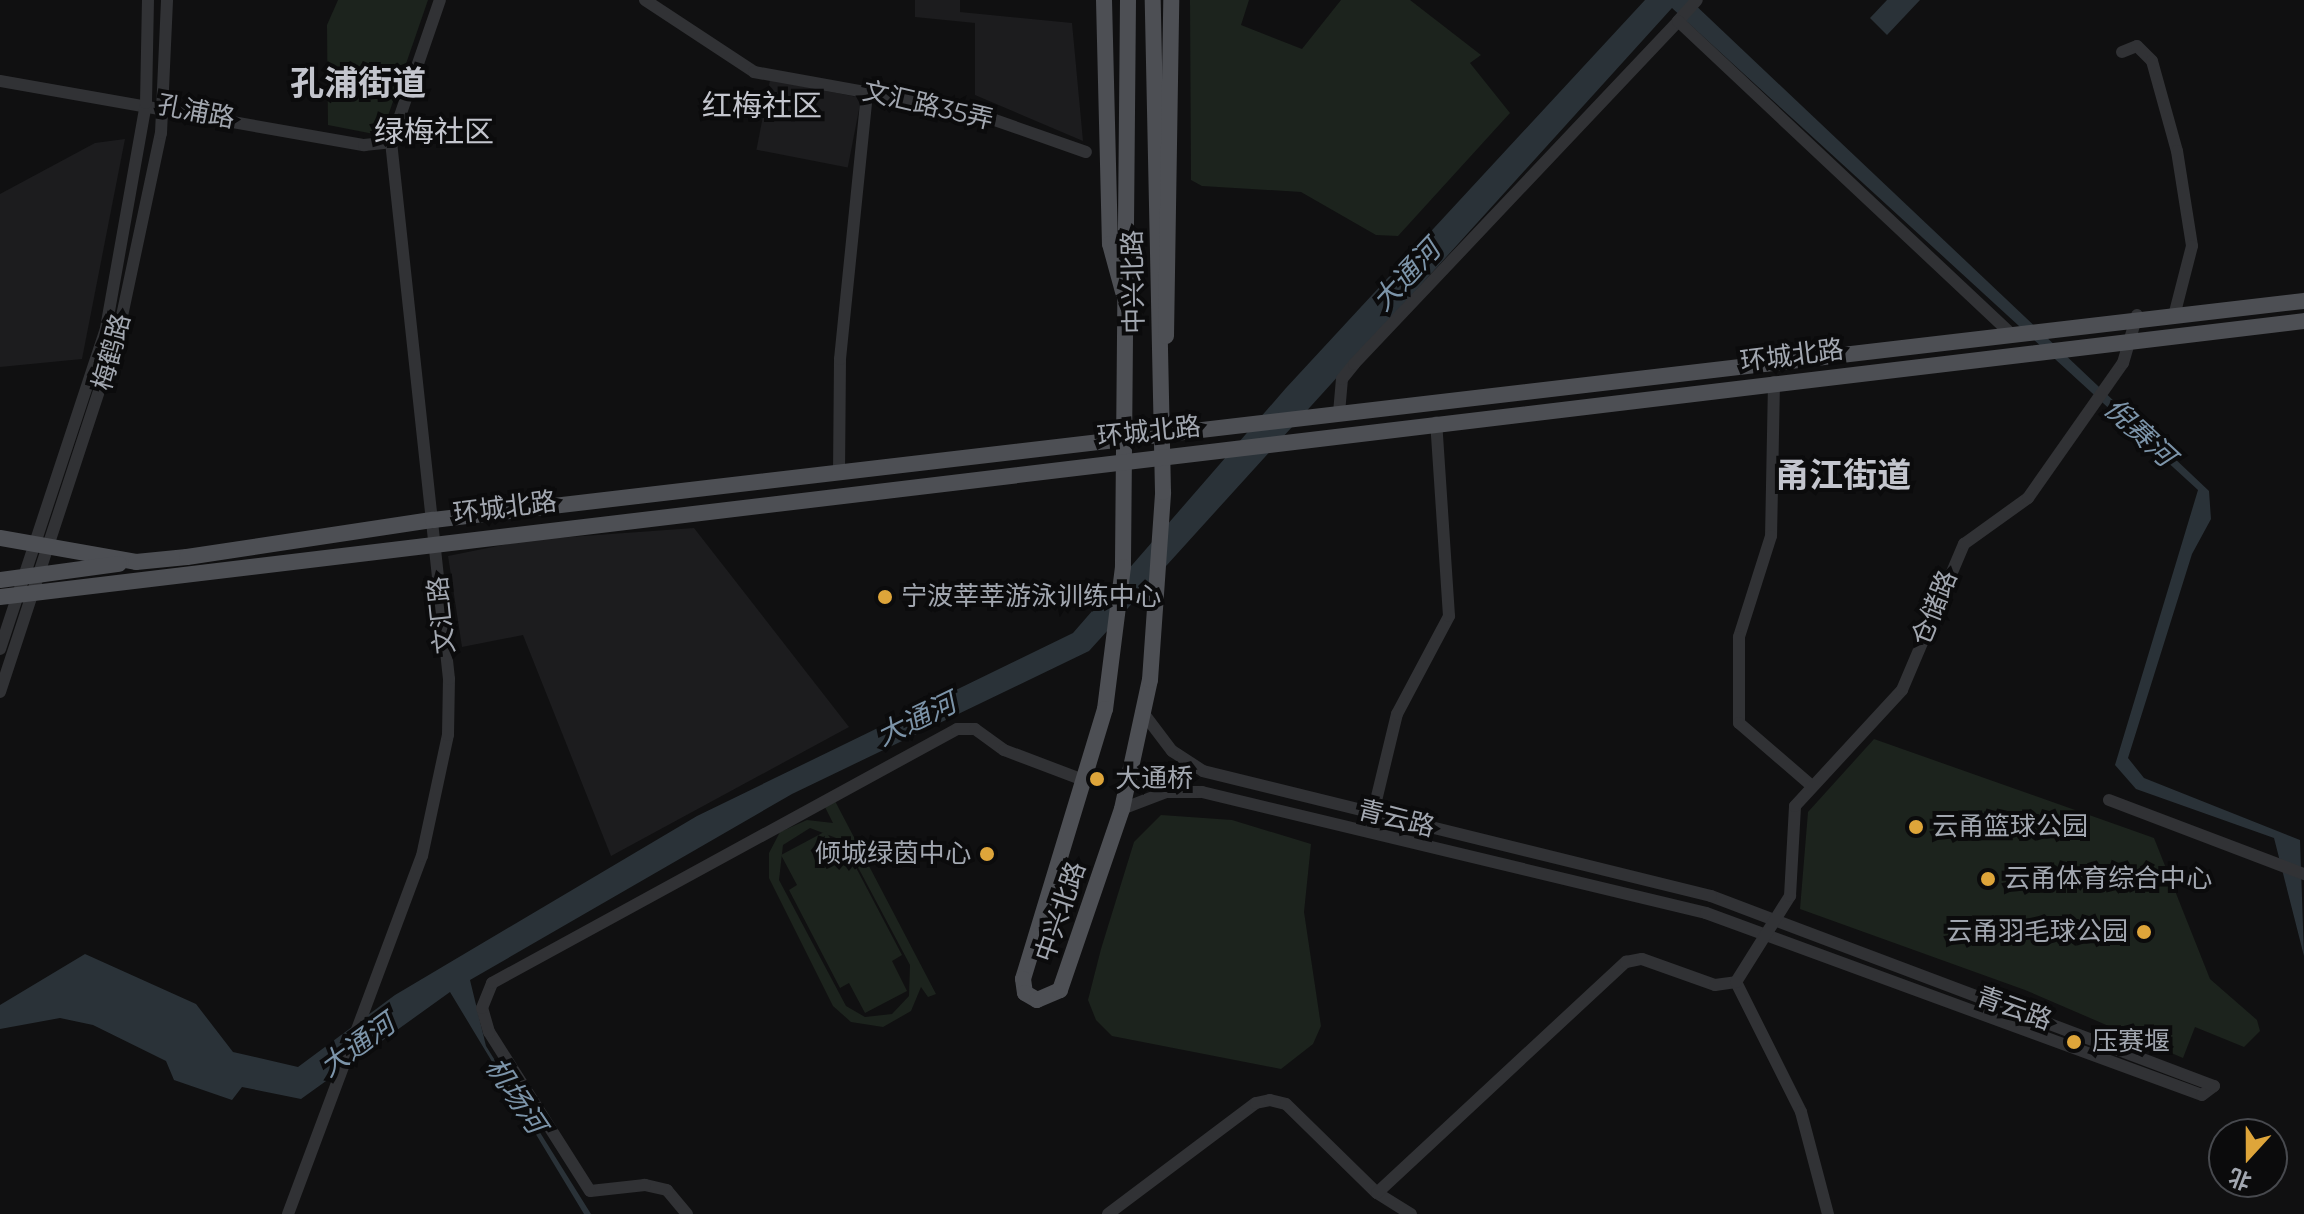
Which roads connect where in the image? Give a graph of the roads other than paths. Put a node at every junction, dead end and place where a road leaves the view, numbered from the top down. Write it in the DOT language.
graph roads {
  1 [pos="148,0"];
  2 [pos="167,0"];
  3 [pos="440,0"];
  4 [pos="645,0"];
  5 [pos="1104,0"];
  6 [pos="1128,0"];
  7 [pos="1153,0"];
  8 [pos="1171,0"];
  9 [pos="1697,0"];
  10 [pos="1679,20"];
  11 [pos="2122,52"];
  12 [pos="0,81"];
  13 [pos="867,92"];
  14 [pos="146,103"];
  15 [pos="165,105"];
  16 [pos="391,142"];
  17 [pos="1086,152"];
  18 [pos="2304,301"];
  19 [pos="1128,311"];
  20 [pos="2175,312"];
  21 [pos="2137,315"];
  22 [pos="2304,321"];
  23 [pos="2008,331"];
  24 [pos="2130,339"];
  25 [pos="1160,373"];
  26 [pos="1774,382"];
  27 [pos="1339,413"];
  28 [pos="1436,422"];
  29 [pos="1161,434"];
  30 [pos="1128,438"];
  31 [pos="1162,455"];
  32 [pos="1129,457"];
  33 [pos="839,474"];
  34 [pos="433,520"];
  35 [pos="0,538"];
  36 [pos="435,541"];
  37 [pos="44,547"];
  38 [pos="136,562"];
  39 [pos="36,575"];
  40 [pos="0,580"];
  41 [pos="30,593"];
  42 [pos="0,597"];
  43 [pos="0,649"];
  44 [pos="0,692"];
  45 [pos="1144,714"];
  46 [pos="1086,781"];
  47 [pos="1812,786"];
  48 [pos="2109,800"];
  49 [pos="1122,809"];
  50 [pos="1373,813"];
  51 [pos="2304,874"];
  52 [pos="1780,922"];
  53 [pos="1770,937"];
  54 [pos="1736,982"];
  55 [pos="1377,1193"];
  56 [pos="288,1214"];
  57 [pos="687,1214"];
  58 [pos="1108,1214"];
  59 [pos="1411,1214"];
  60 [pos="1828,1214"];
  1 -- 14 [label="street, 梅鹤路"];
  2 -- 15 [label="street, 梅鹤路"];
  3 -- 16 [label="street, 文汇路"];
  4 -- 13 [label="street, 文汇路35弄"];
  5 -- 19 [label="main road"];
  6 -- 19 [label="main road, 中兴北路"];
  7 -- 25 [label="main road, 中兴北路"];
  8 -- 25 [label="main road"];
  9 -- 10 [label="street"];
  10 -- 23 [label="street"];
  10 -- 27 [label="street"];
  11 -- 20 [label="street"];
  12 -- 14 [label="street, 孔浦路"];
  13 -- 17 [label="street, 文汇路35弄"];
  13 -- 33 [label="street"];
  14 -- 15 [label="street, 孔浦路"];
  14 -- 37 [label="street, 梅鹤路"];
  15 -- 16 [label="street, 孔浦路"];
  15 -- 37 [label="street, 梅鹤路"];
  16 -- 34 [label="street, 文汇路"];
  18 -- 20 [label="main road, 环城北路"];
  19 -- 30 [label="main road, 中兴北路"];
  20 -- 21 [label="main road, 环城北路"];
  21 -- 23 [label="main road, 环城北路"];
  21 -- 24 [label="street, 仓储路"];
  22 -- 24 [label="main road, 环城北路"];
  23 -- 27 [label="main road, 环城北路"];
  24 -- 26 [label="main road, 环城北路"];
  24 -- 47 [label="street, 仓储路"];
  25 -- 29 [label="main road, 中兴北路"];
  26 -- 28 [label="main road, 环城北路"];
  26 -- 47 [label="street"];
  27 -- 29 [label="main road, 环城北路"];
  28 -- 31 [label="main road, 环城北路"];
  28 -- 50 [label="street"];
  29 -- 30 [label="main road, 环城北路"];
  29 -- 31 [label="main road, 中兴北路"];
  30 -- 32 [label="main road, 中兴北路"];
  30 -- 33 [label="main road, 环城北路"];
  31 -- 32 [label="main road, 环城北路"];
  31 -- 45 [label="main road, 中兴北路"];
  32 -- 36 [label="main road, 环城北路"];
  32 -- 46 [label="main road, 中兴北路"];
  33 -- 34 [label="main road, 环城北路"];
  34 -- 36 [label="street, 文汇路"];
  34 -- 38 [label="main road, 环城北路"];
  35 -- 37 [label="main road, 环城北路"];
  36 -- 41 [label="main road, 环城北路"];
  36 -- 56 [label="street, 文汇路"];
  37 -- 38 [label="main road, 环城北路"];
  37 -- 39 [label="street, 梅鹤路"];
  38 -- 39 [label="main road, 环城北路"];
  39 -- 40 [label="main road, 环城北路"];
  39 -- 41 [label="street, 梅鹤路"];
  41 -- 42 [label="main road, 环城北路"];
  41 -- 43 [label="street, 梅鹤路"];
  41 -- 44 [label="street, 梅鹤路"];
  45 -- 49 [label="main road, 中兴北路"];
  45 -- 50 [label="street, 青云路"];
  46 -- 49 [label="main road, 中兴北路"];
  46 -- 57 [label="street"];
  47 -- 52 [label="street, 仓储路"];
  48 -- 51 [label="street"];
  49 -- 53 [label="street, 青云路"];
  50 -- 52 [label="street, 青云路"];
  52 -- 53 [label="street, 仓储路"];
  52 -- 53 [label="street, 青云路"];
  53 -- 54 [label="street, 仓储路"];
  54 -- 55 [label="street"];
  54 -- 60 [label="street"];
  55 -- 58 [label="street"];
  55 -- 59 [label="street"];
}
